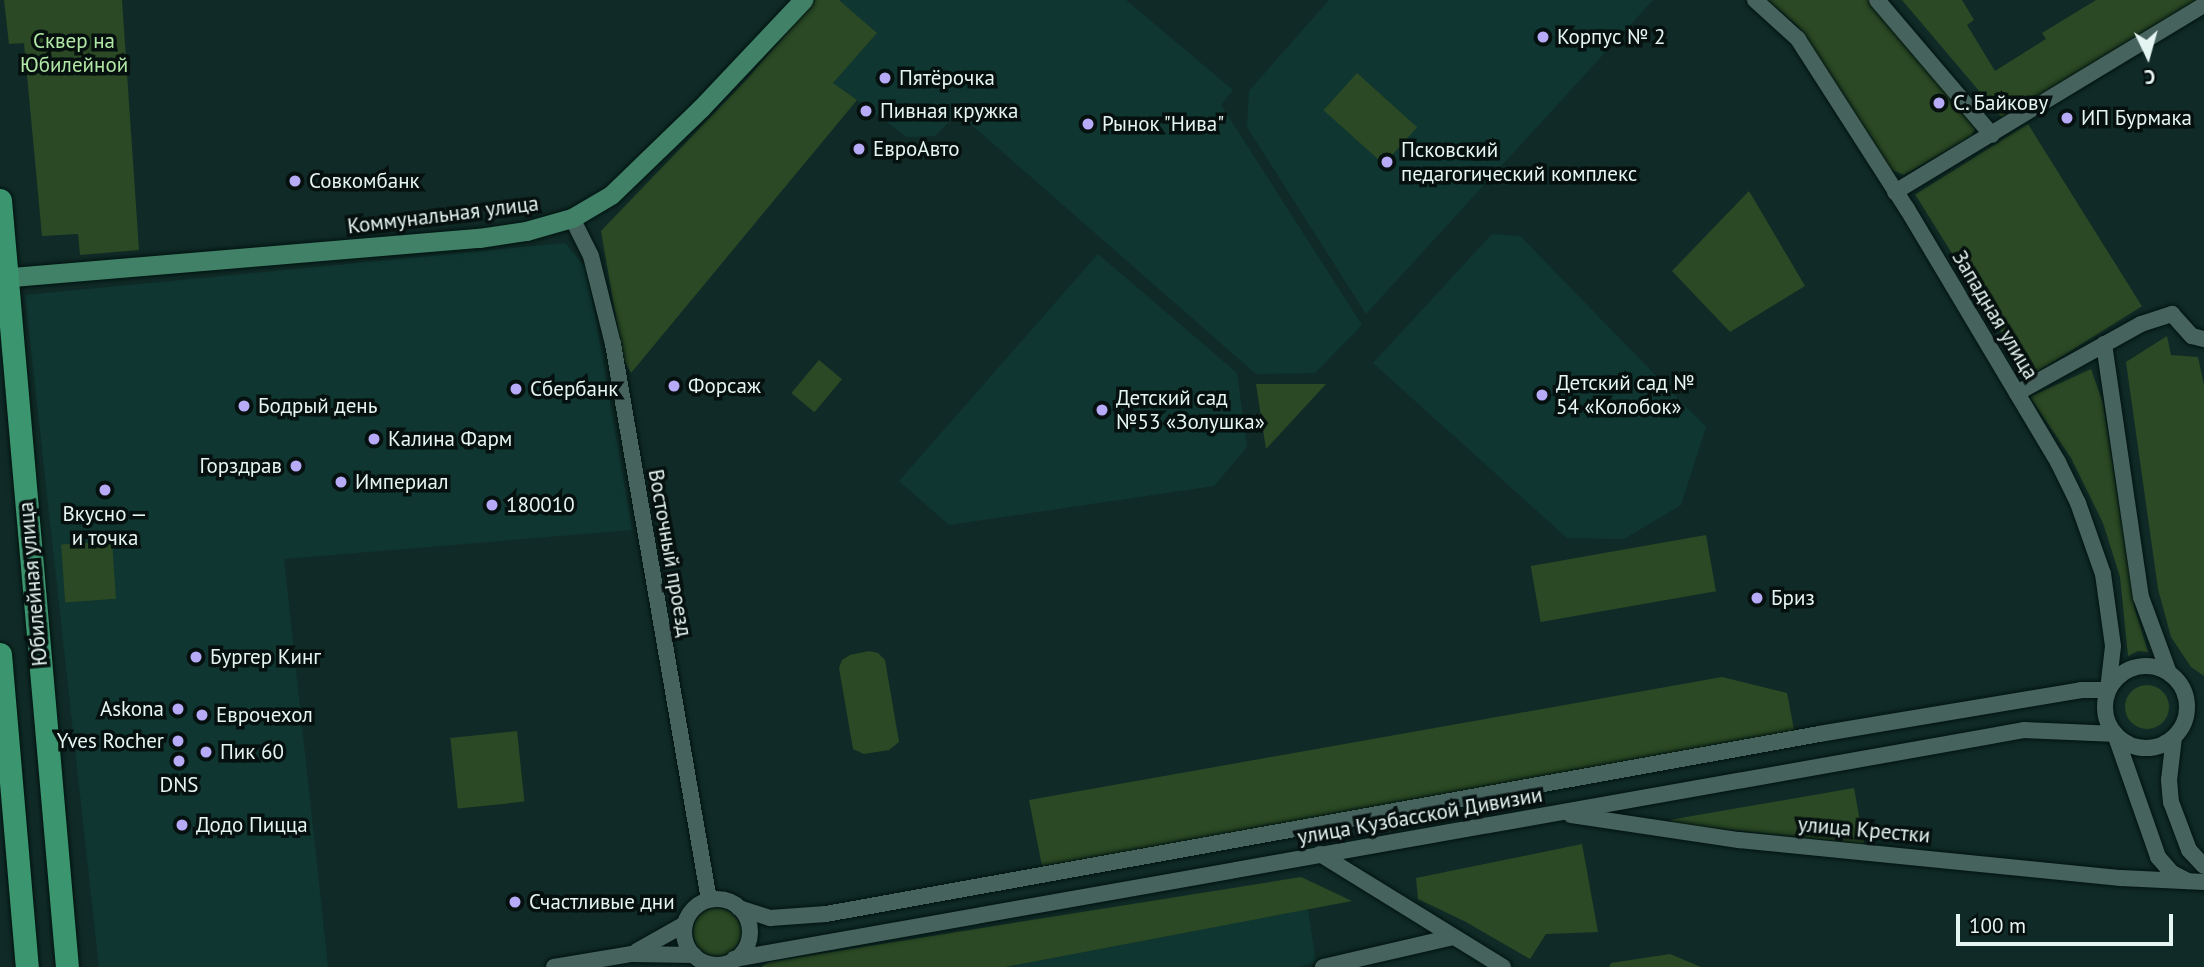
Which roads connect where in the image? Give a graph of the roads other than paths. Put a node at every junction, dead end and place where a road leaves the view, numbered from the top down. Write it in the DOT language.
graph roads {
  1 [pos="803,0"];
  2 [pos="1755,0"];
  3 [pos="1877,0"];
  4 [pos="2204,5"];
  5 [pos="1992,135"];
  6 [pos="1895,192"];
  7 [pos="0,200"];
  8 [pos="572,218"];
  9 [pos="4,278"];
  10 [pos="2204,340"];
  11 [pos="2104,344"];
  12 [pos="2017,393"];
  13 [pos="0,654"];
  14 [pos="2169,673"];
  15 [pos="2108,690"];
  16 [pos="2115,734"];
  17 [pos="2174,737"];
  18 [pos="1562,813"];
  19 [pos="2189,850"];
  20 [pos="1320,854"];
  21 [pos="2204,866"];
  22 [pos="2167,876"];
  23 [pos="2196,881"];
  24 [pos="709,900"];
  25 [pos="739,908"];
  26 [pos="685,924"];
  27 [pos="1453,937"];
  28 [pos="632,954"];
  29 [pos="694,956"];
  30 [pos="725,964"];
  31 [pos="27,967"];
  32 [pos="67,967"];
  33 [pos="554,967"];
  34 [pos="1323,967"];
  35 [pos="1503,967"];
  1 -- 8 [label="main road, Коммунальная улица"];
  2 -- 6 [label="street, Западная улица"];
  3 -- 5 [label="street"];
  4 -- 5 [label="street"];
  5 -- 6 [label="street"];
  6 -- 12 [label="street, Западная улица"];
  7 -- 9 [label="highway, Юбилейная улица"];
  8 -- 9 [label="main road, Коммунальная улица"];
  8 -- 24 [label="street, Восточный проезд"];
  9 -- 32 [label="highway, Юбилейная улица"];
  10 -- 11 [label="street"];
  11 -- 12 [label="street"];
  11 -- 14 [label="street"];
  12 -- 15 [label="street, Западная улица"];
  13 -- 31 [label="highway, Юбилейная улица"];
  14 -- 15 [label="street"];
  14 -- 17 [label="street"];
  15 -- 16 [label="street"];
  15 -- 25 [label="street, улица Кузбасской Дивизии"];
  16 -- 17 [label="street"];
  16 -- 18 [label="street, улица Кузбасской Дивизии"];
  16 -- 22 [label="street"];
  17 -- 19 [label="street"];
  18 -- 20 [label="street, улица Кузбасской Дивизии"];
  18 -- 22 [label="street, улица Крестки"];
  19 -- 21 [label="street"];
  19 -- 22 [label="street"];
  20 -- 27 [label="street"];
  20 -- 30 [label="street, улица Кузбасской Дивизии"];
  22 -- 23 [label="street, улица Крестки"];
  24 -- 25 [label="street, улица Кузбасской Дивизии"];
  24 -- 26 [label="street, улица Кузбасской Дивизии"];
  25 -- 30 [label="street"];
  26 -- 28 [label="street, улица Кузбасской Дивизии"];
  26 -- 29 [label="street"];
  27 -- 34 [label="street"];
  27 -- 35 [label="street"];
  28 -- 29 [label="street, улица Кузбасской Дивизии"];
  28 -- 33 [label="street, улица Кузбасской Дивизии"];
  29 -- 30 [label="street, улица Кузбасской Дивизии"];
}
